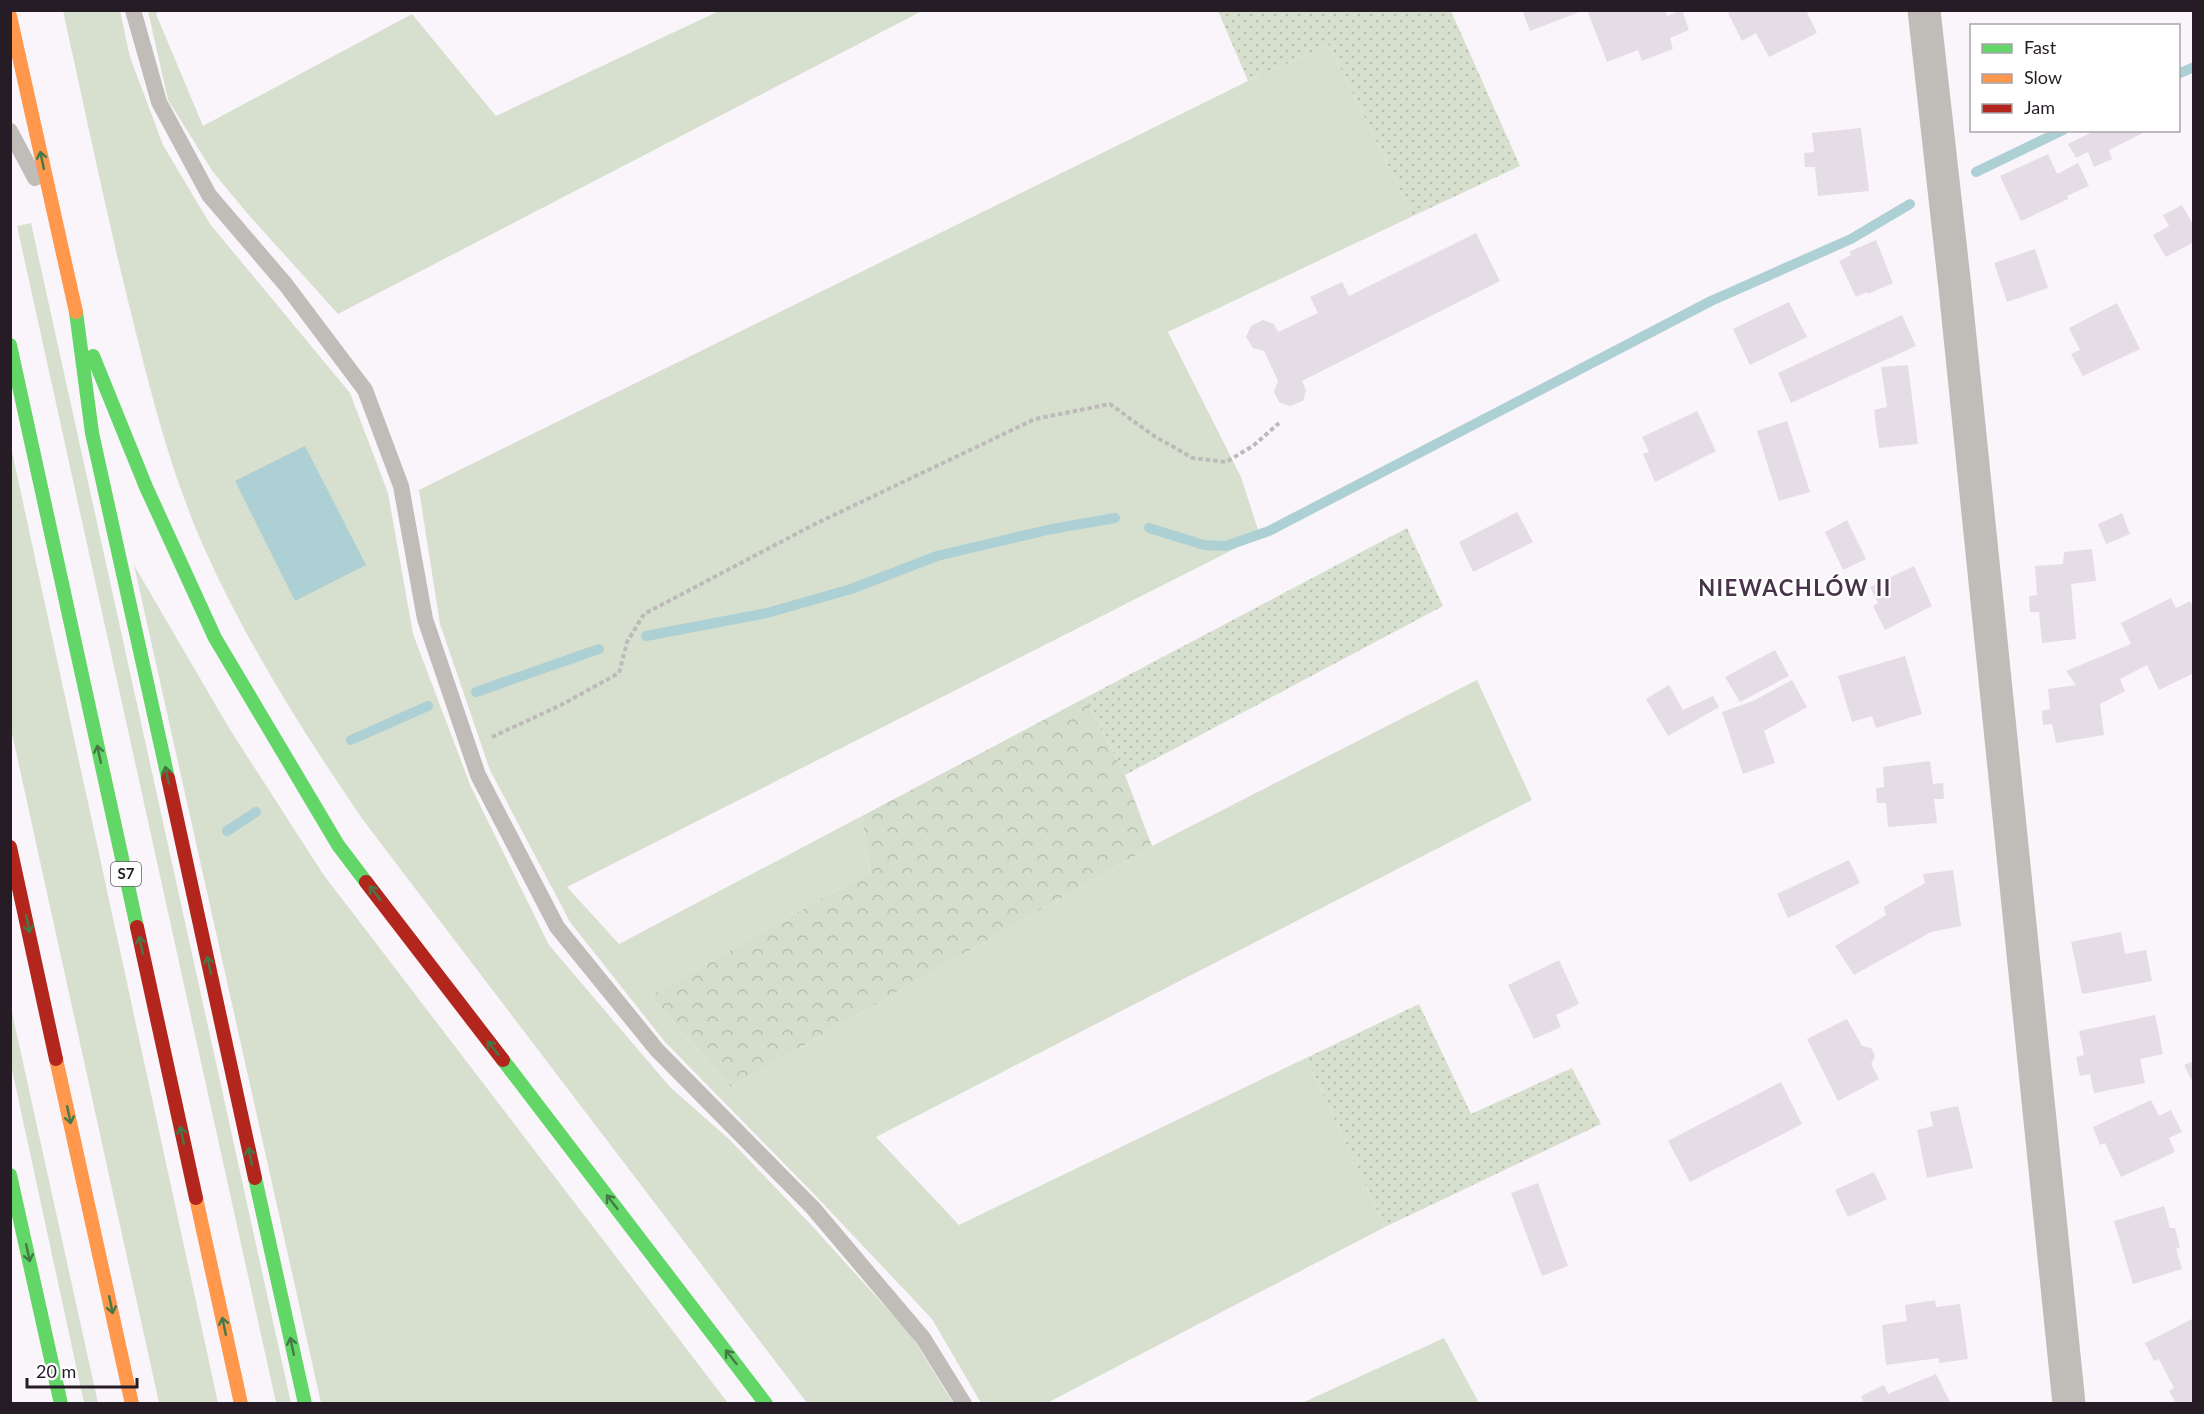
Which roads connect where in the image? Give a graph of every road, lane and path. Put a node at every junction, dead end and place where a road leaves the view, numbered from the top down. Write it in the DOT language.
graph roads {
  1 [pos="134,10"];
  2 [pos="1924,10"];
  3 [pos="10,16"];
  4 [pos="10,131"];
  5 [pos="54,217"];
  6 [pos="76,312"];
  7 [pos="10,345"];
  8 [pos="1279,423"];
  9 [pos="469,746"];
  10 [pos="10,847"];
  11 [pos="10,1175"];
  12 [pos="61,1404"];
  13 [pos="132,1404"];
  14 [pos="241,1404"];
  15 [pos="304,1404"];
  16 [pos="766,1404"];
  17 [pos="964,1404"];
  18 [pos="2069,1404"];
  1 -- 9 [label="lane"];
  2 -- 18 [label="street"];
  5 -- 3 [label="highway, one-way"];
  4 -- 5 [label="lane"];
  5 -- 6 [label="highway"];
  15 -- 6 [label="highway, one-way"];
  16 -- 6 [label="highway, one-way"];
  14 -- 7 [label="highway, S7, one-way"];
  8 -- 9 [label="path"];
  9 -- 17 [label="lane"];
  10 -- 13 [label="highway, one-way"];
  11 -- 12 [label="highway, one-way"];
}
